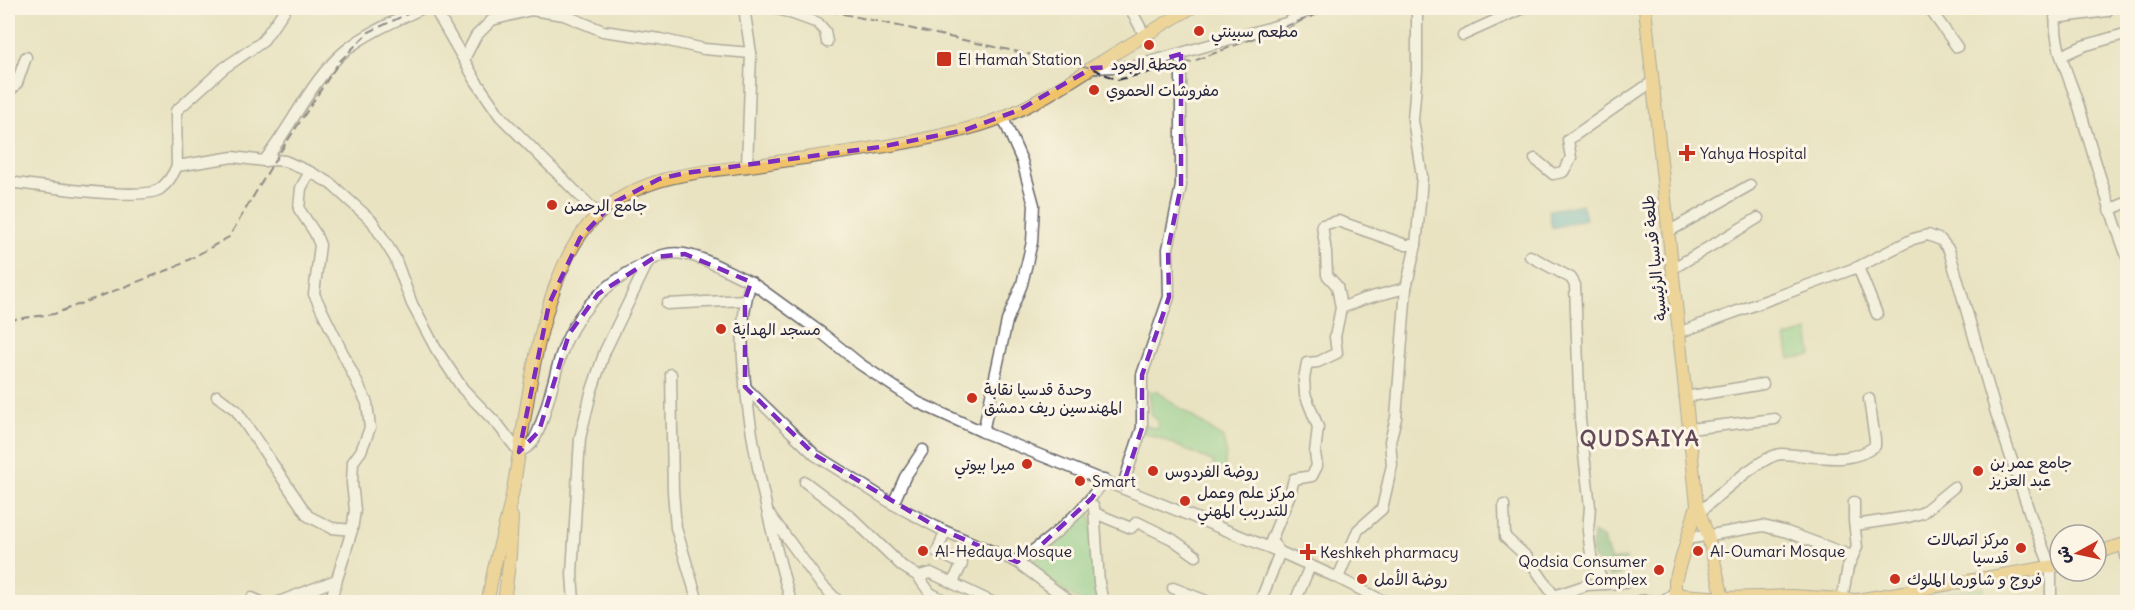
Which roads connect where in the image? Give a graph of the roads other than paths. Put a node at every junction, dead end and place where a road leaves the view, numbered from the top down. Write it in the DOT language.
graph roads {
  1 [pos="285,8"];
  2 [pos="423,8"];
  3 [pos="744,8"];
  4 [pos="776,8"];
  5 [pos="1131,8"];
  6 [pos="1313,8"];
  7 [pos="1418,8"];
  8 [pos="1523,8"];
  9 [pos="1645,8"];
  10 [pos="1929,8"];
  11 [pos="437,9"];
  12 [pos="1186,9"];
  13 [pos="2107,11"];
  14 [pos="2056,13"];
  15 [pos="2127,33"];
  16 [pos="1463,34"];
  17 [pos="1145,36"];
  18 [pos="827,42"];
  19 [pos="1957,48"];
  20 [pos="751,53"];
  21 [pos="1181,54"];
  22 [pos="2061,56"];
  23 [pos="26,57"];
  24 [pos="464,59"];
  25 [pos="1092,68"];
  26 [pos="1652,82"];
  27 [pos="8,89"];
  28 [pos="1003,118"];
  29 [pos="1535,159"];
  30 [pos="264,161"];
  31 [pos="177,166"];
  32 [pos="747,166"];
  33 [pos="310,171"];
  34 [pos="8,182"];
  35 [pos="1750,185"];
  36 [pos="2127,202"];
  37 [pos="2109,210"];
  38 [pos="598,214"];
  39 [pos="1758,218"];
  40 [pos="1668,232"];
  41 [pos="1416,245"];
  42 [pos="1530,256"];
  43 [pos="2127,259"];
  44 [pos="648,262"];
  45 [pos="1857,267"];
  46 [pos="1672,269"];
  47 [pos="752,282"];
  48 [pos="1406,288"];
  49 [pos="745,300"];
  50 [pos="667,304"];
  51 [pos="1341,308"];
  52 [pos="1877,314"];
  53 [pos="1678,333"];
  54 [pos="671,374"];
  55 [pos="1763,384"];
  56 [pos="745,387"];
  57 [pos="217,396"];
  58 [pos="1685,396"];
  59 [pos="1869,399"];
  60 [pos="1775,419"];
  61 [pos="1689,429"];
  62 [pos="983,432"];
  63 [pos="923,450"];
  64 [pos="519,452"];
  65 [pos="1104,480"];
  66 [pos="805,483"];
  67 [pos="1954,487"];
  68 [pos="1122,488"];
  69 [pos="512,498"];
  70 [pos="1092,498"];
  71 [pos="1854,502"];
  72 [pos="893,504"];
  73 [pos="1504,505"];
  74 [pos="1698,509"];
  75 [pos="768,513"];
  76 [pos="1095,513"];
  77 [pos="1855,525"];
  78 [pos="352,530"];
  79 [pos="945,532"];
  80 [pos="1708,536"];
  81 [pos="1687,539"];
  82 [pos="2126,544"];
  83 [pos="2108,549"];
  84 [pos="2048,550"];
  85 [pos="1280,552"];
  86 [pos="1196,556"];
  87 [pos="1852,556"];
  88 [pos="1017,562"];
  89 [pos="1310,566"];
  90 [pos="2048,567"];
  91 [pos="2127,567"];
  92 [pos="918,576"];
  93 [pos="1338,578"];
  94 [pos="336,580"];
  95 [pos="953,582"];
  96 [pos="2054,583"];
  97 [pos="1605,584"];
  98 [pos="1625,584"];
  99 [pos="1173,588"];
  100 [pos="1675,592"];
  101 [pos="1555,599"];
  102 [pos="1712,599"];
  103 [pos="1842,599"];
  104 [pos="1799,600"];
  105 [pos="1857,601"];
  106 [pos="1385,602"];
  107 [pos="279,603"];
  108 [pos="330,603"];
  109 [pos="488,603"];
  110 [pos="504,603"];
  111 [pos="574,603"];
  112 [pos="698,603"];
  113 [pos="791,603"];
  114 [pos="839,603"];
  115 [pos="948,603"];
  116 [pos="992,603"];
  117 [pos="1071,603"];
  118 [pos="1103,603"];
  119 [pos="1209,603"];
  120 [pos="1260,603"];
  121 [pos="1295,603"];
  122 [pos="1637,603"];
  123 [pos="2051,603"];
  1 -- 31 [label="street"];
  2 -- 30 [label="street"];
  3 -- 20 [label="street"];
  4 -- 18 [label="street"];
  5 -- 17 [label="street"];
  6 -- 21 [label="street"];
  7 -- 41 [label="street"];
  8 -- 16 [label="street"];
  9 -- 26 [label="main road, طلعة قدسيا الرئيسية"];
  10 -- 19 [label="street"];
  11 -- 24 [label="street"];
  12 -- 17 [label="main road"];
  13 -- 14 [label="street"];
  14 -- 22 [label="street"];
  15 -- 22 [label="street"];
  17 -- 25 [label="main road"];
  20 -- 24 [label="street"];
  20 -- 32 [label="street"];
  21 -- 25 [label="street"];
  21 -- 68 [label="street"];
  22 -- 37 [label="street"];
  23 -- 27 [label="street"];
  24 -- 38 [label="street"];
  25 -- 28 [label="main road"];
  26 -- 29 [label="street"];
  26 -- 40 [label="main road, طلعة قدسيا الرئيسية"];
  28 -- 32 [label="main road"];
  28 -- 62 [label="street"];
  30 -- 31 [label="street"];
  30 -- 33 [label="street"];
  31 -- 34 [label="street"];
  32 -- 38 [label="main road"];
  33 -- 64 [label="street"];
  33 -- 78 [label="street"];
  35 -- 40 [label="street"];
  36 -- 37 [label="street"];
  37 -- 43 [label="street"];
  38 -- 64 [label="main road"];
  39 -- 46 [label="street"];
  40 -- 46 [label="main road, طلعة قدسيا الرئيسية"];
  41 -- 48 [label="street"];
  41 -- 51 [label="street"];
  42 -- 97 [label="street"];
  44 -- 47 [label="street"];
  44 -- 64 [label="street"];
  44 -- 111 [label="street"];
  45 -- 52 [label="street"];
  45 -- 53 [label="street"];
  45 -- 84 [label="street"];
  46 -- 53 [label="main road, طلعة قدسيا الرئيسية"];
  47 -- 49 [label="street"];
  47 -- 62 [label="street"];
  48 -- 51 [label="street"];
  48 -- 93 [label="street"];
  49 -- 50 [label="street"];
  49 -- 56 [label="street"];
  51 -- 85 [label="street"];
  53 -- 58 [label="main road, طلعة قدسيا الرئيسية"];
  54 -- 112 [label="street"];
  55 -- 58 [label="street"];
  56 -- 72 [label="street"];
  56 -- 75 [label="street"];
  57 -- 78 [label="street"];
  58 -- 61 [label="main road, طلعة قدسيا الرئيسية"];
  59 -- 74 [label="street"];
  60 -- 61 [label="street"];
  61 -- 74 [label="main road, طلعة قدسيا الرئيسية"];
  62 -- 65 [label="street"];
  63 -- 72 [label="street"];
  64 -- 69 [label="main road"];
  65 -- 68 [label="street"];
  65 -- 70 [label="street"];
  66 -- 92 [label="street"];
  67 -- 77 [label="street"];
  68 -- 85 [label="street"];
  69 -- 109 [label="main road"];
  69 -- 110 [label="main road"];
  70 -- 76 [label="street"];
  70 -- 88 [label="street"];
  71 -- 77 [label="street"];
  72 -- 79 [label="street"];
  73 -- 101 [label="street"];
  74 -- 80 [label="main road, طلعة قدسيا الرئيسية"];
  74 -- 81 [label="main road, طلعة قدسيا الرئيسية"];
  75 -- 113 [label="street"];
  75 -- 114 [label="street"];
  76 -- 86 [label="street"];
  76 -- 118 [label="street"];
  77 -- 87 [label="street"];
  78 -- 94 [label="street"];
  79 -- 88 [label="street"];
  79 -- 95 [label="street"];
  80 -- 81 [label="street"];
  80 -- 87 [label="street"];
  80 -- 102 [label="main road, طلعة قدسيا الرئيسية"];
  81 -- 100 [label="main road, طلعة قدسيا الرئيسية"];
  82 -- 83 [label="main road"];
  82 -- 91 [label="street"];
  85 -- 89 [label="street"];
  85 -- 120 [label="street"];
  87 -- 103 [label="street"];
  88 -- 117 [label="street"];
  89 -- 93 [label="street"];
  89 -- 121 [label="street"];
  90 -- 105 [label="main road"];
  92 -- 95 [label="street"];
  92 -- 115 [label="street"];
  93 -- 106 [label="street"];
  94 -- 107 [label="street"];
  94 -- 108 [label="street"];
  95 -- 116 [label="street"];
  96 -- 123 [label="street"];
  97 -- 98 [label="street"];
  97 -- 101 [label="street"];
  99 -- 119 [label="street"];
  100 -- 102 [label="main road"];
  100 -- 122 [label="street"];
  102 -- 104 [label="main road"];
  103 -- 104 [label="main road"];
  103 -- 105 [label="main road"];
}
